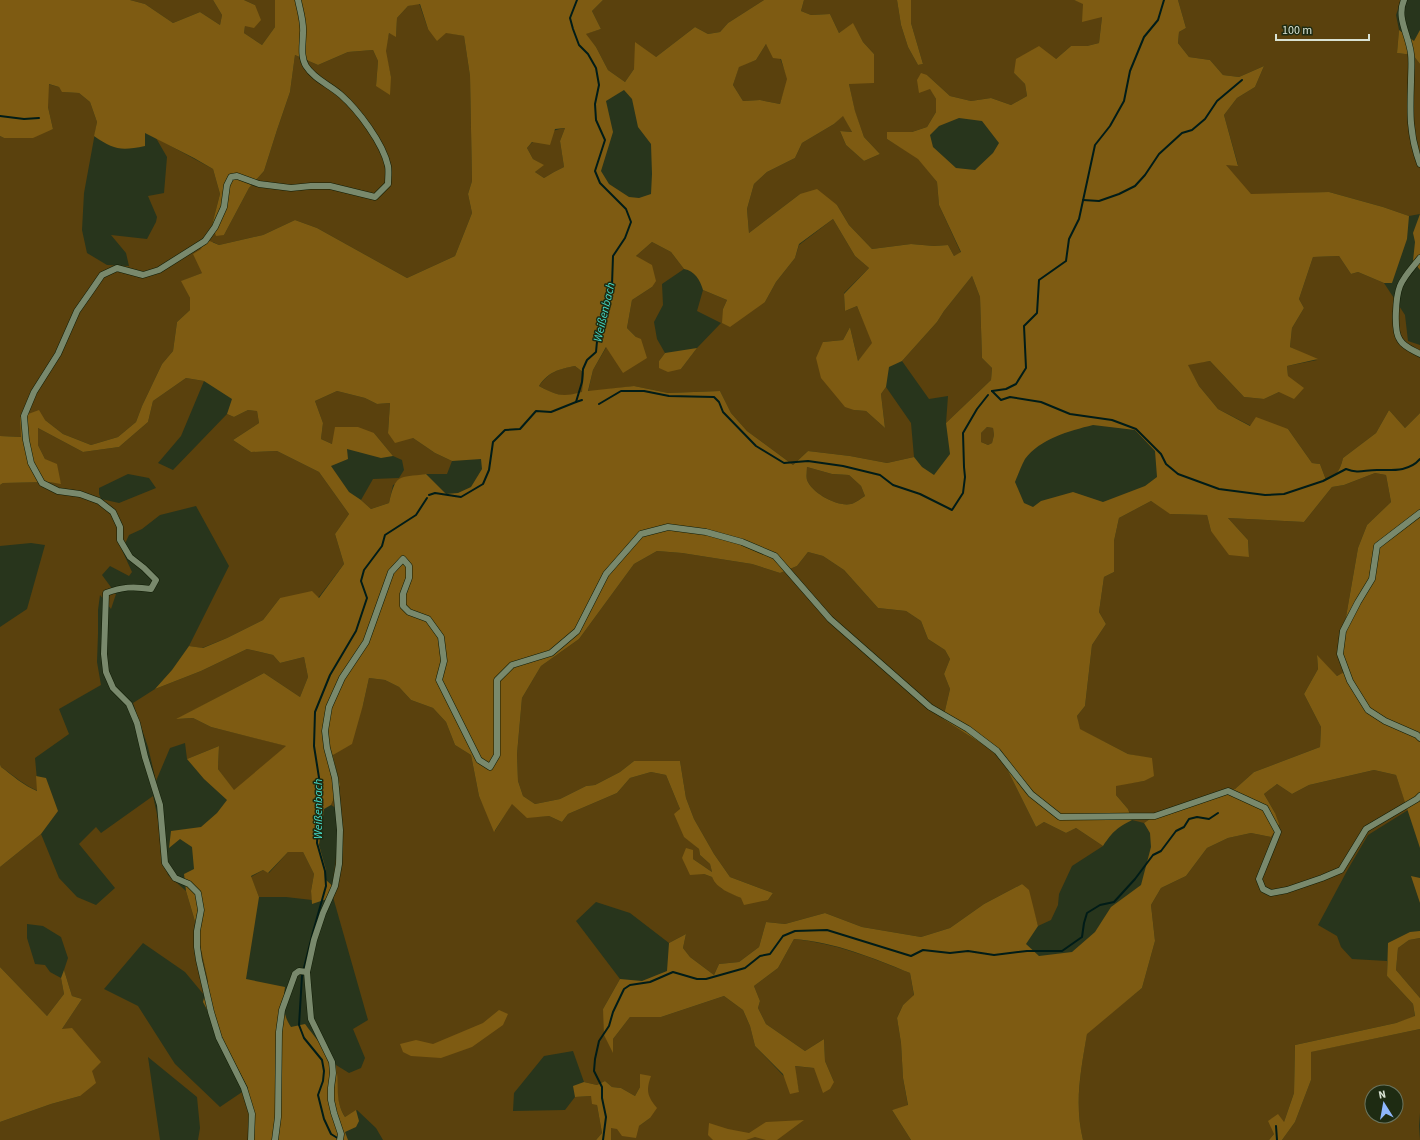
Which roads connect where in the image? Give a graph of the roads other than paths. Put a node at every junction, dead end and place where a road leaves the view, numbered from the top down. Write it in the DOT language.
graph roads {
  1 [pos="298,0"];
  2 [pos="1404,0"];
  3 [pos="1420,164"];
  4 [pos="1420,258"];
  5 [pos="1420,354"];
  6 [pos="1420,513"];
  7 [pos="1420,738"];
  8 [pos="1420,796"];
  9 [pos="304,972"];
  10 [pos="340,1137"];
  11 [pos="251,1140"];
  12 [pos="275,1140"];
  1 -- 11 [label="street"];
  2 -- 3 [label="street"];
  4 -- 5 [label="street"];
  6 -- 7 [label="street"];
  8 -- 9 [label="street"];
  9 -- 10 [label="street"];
  9 -- 12 [label="street"];
}
